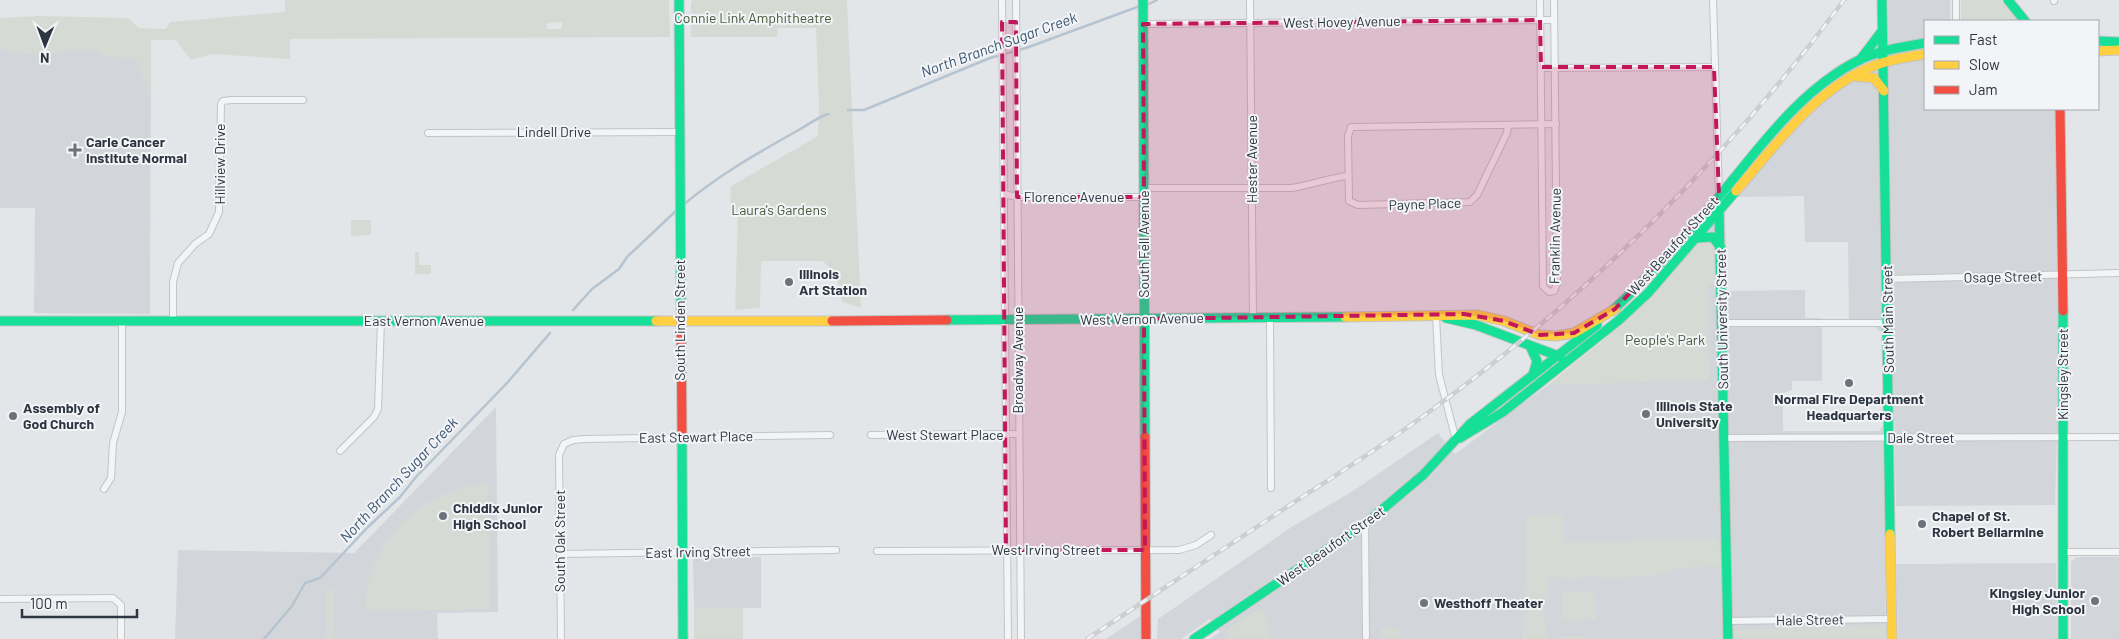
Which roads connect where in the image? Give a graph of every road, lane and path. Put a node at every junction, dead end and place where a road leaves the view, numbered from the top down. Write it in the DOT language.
graph roads {
  1 [pos="679,0"];
  2 [pos="1002,0"];
  3 [pos="1016,0"];
  4 [pos="1143,0"];
  5 [pos="1250,0"];
  6 [pos="1540,0"];
  7 [pos="1554,0"];
  8 [pos="1713,0"];
  9 [pos="1882,0"];
  10 [pos="1956,0"];
  11 [pos="2008,0"];
  12 [pos="1540,20"];
  13 [pos="1554,20"];
  14 [pos="1956,20"];
  15 [pos="2024,20"];
  16 [pos="1002,22"];
  17 [pos="1016,22"];
  18 [pos="1143,24"];
  19 [pos="1251,24"];
  20 [pos="1882,30"];
  21 [pos="2099,41"];
  22 [pos="2119,42"];
  23 [pos="1924,43"];
  24 [pos="1883,50"];
  25 [pos="2119,50"];
  26 [pos="2099,51"];
  27 [pos="1924,54"];
  28 [pos="1860,60"];
  29 [pos="1883,62"];
  30 [pos="1555,67"];
  31 [pos="1714,67"];
  32 [pos="1541,68"];
  33 [pos="1852,76"];
  34 [pos="1003,81"];
  35 [pos="1017,81"];
  36 [pos="1884,91"];
  37 [pos="303,100"];
  38 [pos="2060,110"];
  39 [pos="1542,124"];
  40 [pos="1556,124"];
  41 [pos="1508,125"];
  42 [pos="428,132"];
  43 [pos="680,132"];
  44 [pos="1348,176"];
  45 [pos="1252,188"];
  46 [pos="1144,192"];
  47 [pos="1004,194"];
  48 [pos="1719,196"];
  49 [pos="1018,197"];
  50 [pos="1719,212"];
  51 [pos="1695,239"];
  52 [pos="1721,248"];
  53 [pos="2119,273"];
  54 [pos="2063,274"];
  55 [pos="1887,279"];
  56 [pos="1615,309"];
  57 [pos="1436,316"];
  58 [pos="1253,318"];
  59 [pos="1270,318"];
  60 [pos="1144,319"];
  61 [pos="1004,320"];
  62 [pos="1018,320"];
  63 [pos="0,321"];
  64 [pos="122,321"];
  65 [pos="173,321"];
  66 [pos="381,321"];
  67 [pos="848,321"];
  68 [pos="680,322"];
  69 [pos="1722,322"];
  70 [pos="1888,323"];
  71 [pos="1531,348"];
  72 [pos="1579,354"];
  73 [pos="1557,357"];
  74 [pos="1533,376"];
  75 [pos="1005,434"];
  76 [pos="1019,434"];
  77 [pos="830,435"];
  78 [pos="871,435"];
  79 [pos="681,437"];
  80 [pos="2062,437"];
  81 [pos="2119,437"];
  82 [pos="1724,438"];
  83 [pos="1889,438"];
  84 [pos="1456,440"];
  85 [pos="564,444"];
  86 [pos="340,452"];
  87 [pos="1271,488"];
  88 [pos="104,489"];
  89 [pos="1365,524"];
  90 [pos="1211,535"];
  91 [pos="836,550"];
  92 [pos="1006,550"];
  93 [pos="1020,550"];
  94 [pos="1145,550"];
  95 [pos="682,551"];
  96 [pos="877,551"];
  97 [pos="2063,552"];
  98 [pos="2119,552"];
  99 [pos="560,554"];
  100 [pos="0,599"];
  101 [pos="1892,619"];
  102 [pos="1728,621"];
  103 [pos="1366,637"];
  104 [pos="121,639"];
  105 [pos="561,639"];
  106 [pos="683,639"];
  107 [pos="1008,639"];
  108 [pos="1021,639"];
  109 [pos="1146,639"];
  110 [pos="1194,639"];
  111 [pos="1728,639"];
  112 [pos="1892,639"];
  113 [pos="2063,639"];
  1 -- 43 [label="main road, South Linden Street"];
  2 -- 16 [label="street"];
  3 -- 17 [label="street"];
  4 -- 18 [label="main road, South Fell Avenue"];
  5 -- 19 [label="street, Hester Avenue"];
  6 -- 12 [label="street, Franklin Avenue"];
  7 -- 13 [label="street, Franklin Avenue"];
  8 -- 31 [label="street, South University Street"];
  9 -- 20 [label="main road, South Main Street"];
  10 -- 14 [label="street"];
  11 -- 15 [label="main road"];
  12 -- 13 [label="street, West Hovey Avenue"];
  12 -- 19 [label="street, West Hovey Avenue"];
  12 -- 32 [label="street, Franklin Avenue"];
  13 -- 30 [label="street, Franklin Avenue"];
  16 -- 17 [label="street"];
  16 -- 34 [label="street, Broadway Avenue"];
  17 -- 35 [label="street, Broadway Avenue"];
  18 -- 19 [label="street, West Hovey Avenue"];
  18 -- 46 [label="main road, South Fell Avenue"];
  19 -- 45 [label="street, Hester Avenue"];
  20 -- 24 [label="main road, South Main Street"];
  20 -- 28 [label="main road"];
  21 -- 22 [label="main road"];
  23 -- 24 [label="main road"];
  24 -- 28 [label="main road, West Beaufort Street"];
  24 -- 29 [label="main road, South Main Street"];
  25 -- 26 [label="main road"];
  27 -- 29 [label="main road"];
  28 -- 48 [label="main road, West Beaufort Street"];
  29 -- 33 [label="main road, West Beaufort Street"];
  29 -- 36 [label="main road, South Main Street"];
  30 -- 31 [label="street"];
  30 -- 32 [label="street"];
  30 -- 40 [label="street, Franklin Avenue"];
  31 -- 48 [label="street, South University Street"];
  32 -- 39 [label="street, Franklin Avenue"];
  33 -- 36 [label="main road"];
  33 -- 50 [label="main road, West Beaufort Street"];
  34 -- 35 [label="street"];
  34 -- 47 [label="street, Broadway Avenue"];
  35 -- 49 [label="street, Broadway Avenue"];
  36 -- 55 [label="main road, South Main Street"];
  37 -- 65 [label="street, Hillview Drive"];
  38 -- 54 [label="main road, Kingsley Street"];
  39 -- 40 [label="street, Payne Place"];
  39 -- 40 [label="street, Franklin Avenue"];
  39 -- 41 [label="street, Payne Place"];
  41 -- 44 [label="street, Payne Place"];
  41 -- 44 [label="street, Payne Place"];
  42 -- 43 [label="street, Lindell Drive"];
  43 -- 68 [label="main road, South Linden Street"];
  44 -- 45 [label="street"];
  45 -- 46 [label="street, Florence Avenue"];
  45 -- 58 [label="street, Hester Avenue"];
  46 -- 49 [label="street, Florence Avenue"];
  46 -- 60 [label="main road, South Fell Avenue"];
  47 -- 49 [label="street, Florence Avenue"];
  47 -- 61 [label="street, Broadway Avenue"];
  48 -- 50 [label="main road, South University Street"];
  48 -- 56 [label="main road, West Beaufort Street"];
  49 -- 62 [label="street, Broadway Avenue"];
  50 -- 51 [label="main road, West Beaufort Street"];
  50 -- 52 [label="main road, South University Street"];
  51 -- 52 [label="main road"];
  51 -- 72 [label="main road, West Beaufort Street"];
  52 -- 69 [label="main road, South University Street"];
  53 -- 54 [label="street, Osage Street"];
  54 -- 55 [label="street, Osage Street"];
  54 -- 80 [label="main road, Kingsley Street"];
  55 -- 70 [label="main road, South Main Street"];
  56 -- 57 [label="main road, West Vernon Avenue"];
  56 -- 73 [label="main road, West Beaufort Street"];
  57 -- 59 [label="main road, West Vernon Avenue"];
  57 -- 71 [label="main road, West Vernon Avenue"];
  57 -- 84 [label="street"];
  58 -- 59 [label="main road, West Vernon Avenue"];
  58 -- 60 [label="main road, West Vernon Avenue"];
  59 -- 87 [label="street"];
  60 -- 62 [label="main road, West Vernon Avenue"];
  60 -- 94 [label="main road, South Fell Avenue"];
  61 -- 62 [label="main road, West Vernon Avenue"];
  61 -- 67 [label="main road, West Vernon Avenue"];
  61 -- 75 [label="street, Broadway Avenue"];
  62 -- 76 [label="street, Broadway Avenue"];
  63 -- 64 [label="main road, East Vernon Avenue"];
  64 -- 65 [label="main road, East Vernon Avenue"];
  64 -- 88 [label="street"];
  65 -- 66 [label="main road, East Vernon Avenue"];
  66 -- 68 [label="main road, East Vernon Avenue"];
  66 -- 86 [label="street"];
  67 -- 68 [label="main road, East Vernon Avenue"];
  68 -- 79 [label="main road, South Linden Street"];
  69 -- 70 [label="street"];
  69 -- 82 [label="main road, South University Street"];
  70 -- 83 [label="main road, South Main Street"];
  71 -- 73 [label="main road, West Vernon Avenue"];
  71 -- 74 [label="main road"];
  72 -- 73 [label="main road, West Vernon Avenue"];
  72 -- 84 [label="main road, West Beaufort Street"];
  73 -- 74 [label="main road, West Beaufort Street"];
  74 -- 84 [label="main road, West Beaufort Street"];
  75 -- 76 [label="street, West Stewart Place"];
  75 -- 78 [label="street, West Stewart Place"];
  75 -- 92 [label="street, Broadway Avenue"];
  76 -- 93 [label="street, Broadway Avenue"];
  77 -- 79 [label="street, East Stewart Place"];
  79 -- 85 [label="street, East Stewart Place"];
  79 -- 95 [label="main road, South Linden Street"];
  80 -- 81 [label="street, Dale Street"];
  80 -- 83 [label="street, Dale Street"];
  80 -- 97 [label="main road, Kingsley Street"];
  82 -- 83 [label="street, Dale Street"];
  82 -- 102 [label="main road, South University Street"];
  83 -- 101 [label="main road, South Main Street"];
  84 -- 89 [label="main road, West Beaufort Street"];
  85 -- 99 [label="street, South Oak Street"];
  89 -- 103 [label="street"];
  89 -- 110 [label="main road, West Beaufort Street"];
  90 -- 94 [label="street, West Irving Street"];
  91 -- 95 [label="street, East Irving Street"];
  92 -- 93 [label="street, West Irving Street"];
  92 -- 96 [label="street, West Irving Street"];
  92 -- 107 [label="street, Broadway Avenue"];
  93 -- 94 [label="street, West Irving Street"];
  93 -- 108 [label="street, Broadway Avenue"];
  94 -- 109 [label="main road, South Fell Avenue"];
  95 -- 99 [label="street, East Irving Street"];
  95 -- 106 [label="main road, South Linden Street"];
  97 -- 98 [label="street"];
  97 -- 113 [label="main road, Kingsley Street"];
  99 -- 105 [label="street, South Oak Street"];
  100 -- 104 [label="street"];
  101 -- 102 [label="street, Hale Street"];
  101 -- 112 [label="main road, South Main Street"];
  102 -- 111 [label="main road, South University Street"];
}
